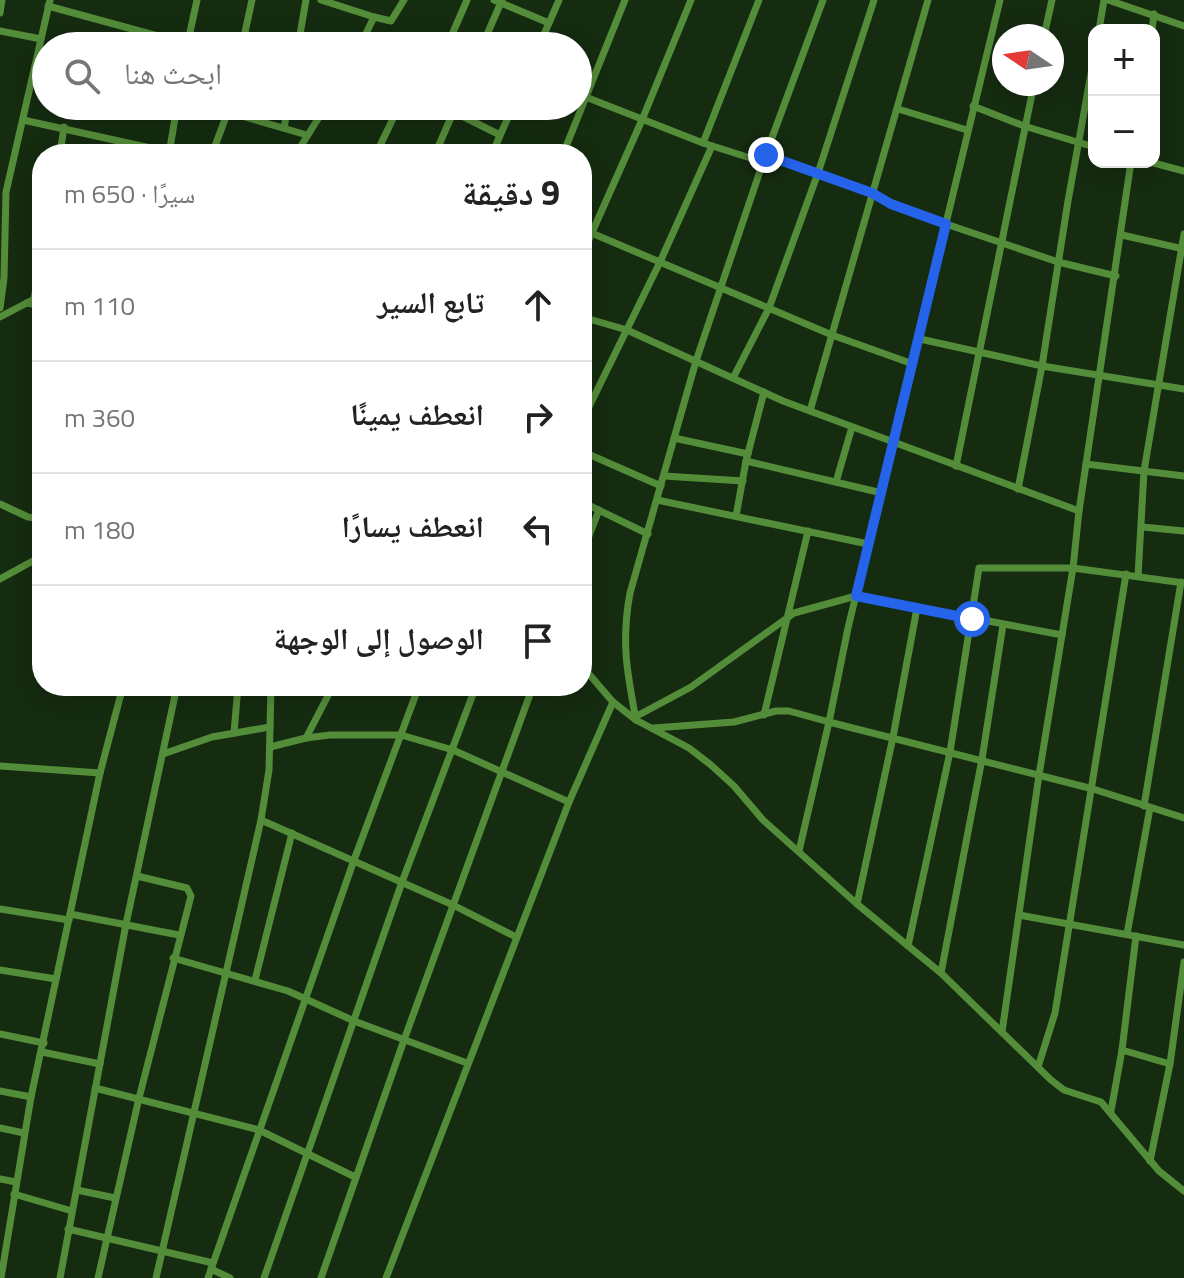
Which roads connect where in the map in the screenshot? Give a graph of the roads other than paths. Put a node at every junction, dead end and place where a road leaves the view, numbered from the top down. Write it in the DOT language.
graph roads {
  1 [pos="2,0"];
  2 [pos="197,0"];
  3 [pos="252,0"];
  4 [pos="306,0"];
  5 [pos="321,0"];
  6 [pos="404,0"];
  7 [pos="467,0"];
  8 [pos="559,0"];
  9 [pos="625,0"];
  10 [pos="691,0"];
  11 [pos="759,0"];
  12 [pos="823,0"];
  13 [pos="874,0"];
  14 [pos="928,0"];
  15 [pos="1000,0"];
  16 [pos="1052,0"];
  17 [pos="1106,0"];
  18 [pos="1142,0"];
  19 [pos="499,1"];
  20 [pos="340,2"];
  21 [pos="49,3"];
  22 [pos="1140,9"];
  23 [pos="0,13"];
  24 [pos="1154,14"];
  25 [pos="374,17"];
  26 [pos="549,23"];
  27 [pos="1047,24"];
  28 [pos="1100,24"];
  29 [pos="1153,24"];
  30 [pos="1184,26"];
  31 [pos="0,31"];
  32 [pos="43,32"];
  33 [pos="144,32"];
  34 [pos="190,32"];
  35 [pos="245,32"];
  36 [pos="300,32"];
  37 [pos="367,32"];
  38 [pos="453,32"];
  39 [pos="487,32"];
  40 [pos="545,32"];
  41 [pos="32,37"];
  42 [pos="592,72"];
  43 [pos="32,80"];
  44 [pos="1088,94"];
  45 [pos="1031,96"];
  46 [pos="592,100"];
  47 [pos="973,106"];
  48 [pos="898,109"];
  49 [pos="23,120"];
  50 [pos="175,120"];
  51 [pos="225,120"];
  52 [pos="261,120"];
  53 [pos="285,120"];
  54 [pos="317,120"];
  55 [pos="392,120"];
  56 [pos="450,120"];
  57 [pos="474,120"];
  58 [pos="507,120"];
  59 [pos="574,120"];
  60 [pos="642,120"];
  61 [pos="1024,126"];
  62 [pos="64,127"];
  63 [pos="284,128"];
  64 [pos="967,130"];
  65 [pos="307,135"];
  66 [pos="500,135"];
  67 [pos="703,143"];
  68 [pos="1080,143"];
  69 [pos="61,144"];
  70 [pos="133,144"];
  71 [pos="171,144"];
  72 [pos="216,144"];
  73 [pos="302,144"];
  74 [pos="381,144"];
  75 [pos="439,144"];
  76 [pos="496,144"];
  77 [pos="566,144"];
  78 [pos="1088,145"];
  79 [pos="712,146"];
  80 [pos="764,158"];
  81 [pos="1160,165"];
  82 [pos="1130,168"];
  83 [pos="1184,171"];
  84 [pos="818,173"];
  85 [pos="872,193"];
  86 [pos="2,201"];
  87 [pos="946,224"];
  88 [pos="592,233"];
  89 [pos="1184,234"];
  90 [pos="1122,235"];
  91 [pos="1001,241"];
  92 [pos="1183,249"];
  93 [pos="660,262"];
  94 [pos="1058,262"];
  95 [pos="1116,276"];
  96 [pos="722,288"];
  97 [pos="32,301"];
  98 [pos="0,308"];
  99 [pos="769,308"];
  100 [pos="0,317"];
  101 [pos="592,320"];
  102 [pos="627,330"];
  103 [pos="832,335"];
  104 [pos="920,339"];
  105 [pos="980,354"];
  106 [pos="696,361"];
  107 [pos="913,364"];
  108 [pos="1042,366"];
  109 [pos="1100,376"];
  110 [pos="733,378"];
  111 [pos="1161,385"];
  112 [pos="1184,389"];
  113 [pos="764,392"];
  114 [pos="592,401"];
  115 [pos="810,411"];
  116 [pos="852,427"];
  117 [pos="674,438"];
  118 [pos="894,443"];
  119 [pos="592,454"];
  120 [pos="747,458"];
  121 [pos="1086,464"];
  122 [pos="956,466"];
  123 [pos="1144,471"];
  124 [pos="664,476"];
  125 [pos="1184,476"];
  126 [pos="743,481"];
  127 [pos="836,482"];
  128 [pos="661,486"];
  129 [pos="1018,489"];
  130 [pos="882,493"];
  131 [pos="657,500"];
  132 [pos="0,504"];
  133 [pos="592,507"];
  134 [pos="599,510"];
  135 [pos="1079,511"];
  136 [pos="736,516"];
  137 [pos="32,518"];
  138 [pos="1142,527"];
  139 [pos="592,528"];
  140 [pos="808,531"];
  141 [pos="1184,531"];
  142 [pos="648,534"];
  143 [pos="868,544"];
  144 [pos="32,561"];
  145 [pos="1073,568"];
  146 [pos="1126,574"];
  147 [pos="1138,576"];
  148 [pos="0,579"];
  149 [pos="1182,582"];
  150 [pos="856,596"];
  151 [pos="917,608"];
  152 [pos="786,618"];
  153 [pos="972,619"];
  154 [pos="1003,625"];
  155 [pos="1062,635"];
  156 [pos="592,678"];
  157 [pos="120,696"];
  158 [pos="175,696"];
  159 [pos="237,696"];
  160 [pos="271,696"];
  161 [pos="328,696"];
  162 [pos="415,696"];
  163 [pos="472,696"];
  164 [pos="529,696"];
  165 [pos="613,702"];
  166 [pos="764,715"];
  167 [pos="636,719"];
  168 [pos="829,722"];
  169 [pos="270,727"];
  170 [pos="652,728"];
  171 [pos="234,733"];
  172 [pos="401,735"];
  173 [pos="893,737"];
  174 [pos="306,738"];
  175 [pos="270,747"];
  176 [pos="453,750"];
  177 [pos="950,752"];
  178 [pos="163,754"];
  179 [pos="982,759"];
  180 [pos="0,766"];
  181 [pos="501,772"];
  182 [pos="100,773"];
  183 [pos="1039,775"];
  184 [pos="1093,789"];
  185 [pos="569,802"];
  186 [pos="1147,807"];
  187 [pos="1184,818"];
  188 [pos="261,820"];
  189 [pos="292,833"];
  190 [pos="799,851"];
  191 [pos="354,860"];
  192 [pos="137,876"];
  193 [pos="402,882"];
  194 [pos="857,904"];
  195 [pos="453,905"];
  196 [pos="0,909"];
  197 [pos="1019,915"];
  198 [pos="69,917"];
  199 [pos="126,924"];
  200 [pos="1069,926"];
  201 [pos="179,935"];
  202 [pos="1131,935"];
  203 [pos="516,937"];
  204 [pos="1184,945"];
  205 [pos="908,946"];
  206 [pos="173,958"];
  207 [pos="1184,962"];
  208 [pos="0,970"];
  209 [pos="227,973"];
  210 [pos="941,973"];
  211 [pos="56,979"];
  212 [pos="255,980"];
  213 [pos="306,999"];
  214 [pos="354,1021"];
  215 [pos="1002,1032"];
  216 [pos="0,1034"];
  217 [pos="404,1040"];
  218 [pos="43,1047"];
  219 [pos="1122,1050"];
  220 [pos="467,1063"];
  221 [pos="100,1064"];
  222 [pos="1170,1064"];
  223 [pos="1038,1067"];
  224 [pos="95,1088"];
  225 [pos="0,1091"];
  226 [pos="31,1097"];
  227 [pos="139,1098"];
  228 [pos="194,1111"];
  229 [pos="1111,1111"];
  230 [pos="0,1128"];
  231 [pos="259,1130"];
  232 [pos="24,1133"];
  233 [pos="307,1153"];
  234 [pos="1150,1161"];
  235 [pos="355,1177"];
  236 [pos="0,1179"];
  237 [pos="16,1182"];
  238 [pos="77,1190"];
  239 [pos="1184,1191"];
  240 [pos="14,1194"];
  241 [pos="115,1198"];
  242 [pos="72,1211"];
  243 [pos="68,1229"];
  244 [pos="4,1235"];
  245 [pos="106,1237"];
  246 [pos="162,1251"];
  247 [pos="211,1270"];
  248 [pos="1,1278"];
  249 [pos="60,1278"];
  250 [pos="98,1278"];
  251 [pos="156,1278"];
  252 [pos="230,1278"];
  253 [pos="264,1278"];
  254 [pos="321,1278"];
  255 [pos="386,1278"];
  1 -- 23 [label="street"];
  2 -- 34 [label="street"];
  3 -- 35 [label="street"];
  4 -- 36 [label="street"];
  5 -- 20 [label="street"];
  6 -- 25 [label="street"];
  7 -- 38 [label="street"];
  8 -- 26 [label="street"];
  9 -- 42 [label="street"];
  10 -- 60 [label="street"];
  11 -- 67 [label="street"];
  12 -- 80 [label="street"];
  13 -- 84 [label="street"];
  14 -- 48 [label="street"];
  15 -- 47 [label="street"];
  16 -- 27 [label="street"];
  17 -- 22 [label="street"];
  17 -- 28 [label="street"];
  18 -- 22 [label="street"];
  19 -- 26 [label="street"];
  19 -- 39 [label="street"];
  20 -- 25 [label="street"];
  21 -- 32 [label="street"];
  21 -- 33 [label="street"];
  22 -- 24 [label="street"];
  24 -- 29 [label="street"];
  24 -- 30 [label="street"];
  25 -- 37 [label="street"];
  26 -- 40 [label="street"];
  31 -- 41 [label="street"];
  43 -- 49 [label="street"];
  44 -- 68 [label="street"];
  45 -- 61 [label="street"];
  46 -- 60 [label="street"];
  47 -- 61 [label="street"];
  47 -- 64 [label="street"];
  48 -- 64 [label="street"];
  48 -- 85 [label="street"];
  49 -- 62 [label="street"];
  49 -- 86 [label="street"];
  50 -- 71 [label="street"];
  51 -- 72 [label="street"];
  52 -- 63 [label="street"];
  53 -- 63 [label="street"];
  54 -- 65 [label="street"];
  55 -- 74 [label="street"];
  56 -- 75 [label="street"];
  57 -- 66 [label="street"];
  58 -- 66 [label="street"];
  59 -- 77 [label="street"];
  60 -- 67 [label="street"];
  60 -- 88 [label="street"];
  61 -- 68 [label="street"];
  61 -- 91 [label="street"];
  62 -- 69 [label="street"];
  62 -- 70 [label="street"];
  63 -- 65 [label="street"];
  64 -- 87 [label="street"];
  65 -- 73 [label="street"];
  66 -- 76 [label="street"];
  67 -- 79 [label="street"];
  68 -- 78 [label="street"];
  68 -- 94 [label="street"];
  79 -- 80 [label="street"];
  79 -- 93 [label="street"];
  80 -- 84 [label="street"];
  80 -- 96 [label="street"];
  81 -- 83 [label="street"];
  82 -- 90 [label="street"];
  84 -- 85 [label="street"];
  84 -- 99 [label="street"];
  85 -- 87 [label="street"];
  85 -- 103 [label="street"];
  86 -- 98 [label="street"];
  87 -- 91 [label="street"];
  87 -- 104 [label="street"];
  88 -- 93 [label="street"];
  89 -- 92 [label="street"];
  90 -- 92 [label="street"];
  90 -- 95 [label="street"];
  91 -- 94 [label="street"];
  91 -- 105 [label="street"];
  92 -- 111 [label="street"];
  93 -- 96 [label="street"];
  93 -- 102 [label="street"];
  94 -- 95 [label="street"];
  94 -- 108 [label="street"];
  95 -- 109 [label="street"];
  96 -- 99 [label="street"];
  96 -- 106 [label="street"];
  97 -- 100 [label="street"];
  99 -- 103 [label="street"];
  99 -- 110 [label="street"];
  101 -- 102 [label="street"];
  102 -- 106 [label="street"];
  102 -- 114 [label="street"];
  103 -- 107 [label="street"];
  103 -- 115 [label="street"];
  104 -- 105 [label="street"];
  104 -- 107 [label="street"];
  105 -- 108 [label="street"];
  105 -- 122 [label="street"];
  106 -- 110 [label="street"];
  106 -- 117 [label="street"];
  107 -- 118 [label="street"];
  108 -- 109 [label="street"];
  108 -- 129 [label="street"];
  109 -- 111 [label="street"];
  109 -- 121 [label="street"];
  110 -- 113 [label="street"];
  111 -- 112 [label="street"];
  111 -- 123 [label="street"];
  113 -- 115 [label="street"];
  113 -- 120 [label="street"];
  115 -- 116 [label="street"];
  116 -- 118 [label="street"];
  116 -- 127 [label="street"];
  117 -- 120 [label="street"];
  117 -- 124 [label="street"];
  118 -- 122 [label="street"];
  118 -- 130 [label="street"];
  119 -- 128 [label="street"];
  120 -- 126 [label="street"];
  120 -- 127 [label="street"];
  121 -- 123 [label="street"];
  121 -- 135 [label="street"];
  122 -- 129 [label="street"];
  123 -- 125 [label="street"];
  123 -- 138 [label="street"];
  124 -- 126 [label="street"];
  124 -- 128 [label="street"];
  126 -- 136 [label="street"];
  127 -- 130 [label="street"];
  128 -- 131 [label="street"];
  129 -- 135 [label="street"];
  130 -- 143 [label="street"];
  131 -- 136 [label="street"];
  131 -- 142 [label="street"];
  132 -- 137 [label="street"];
  133 -- 134 [label="street"];
  134 -- 139 [label="street"];
  134 -- 142 [label="street"];
  135 -- 145 [label="street"];
  136 -- 140 [label="street"];
  138 -- 141 [label="street"];
  138 -- 147 [label="street"];
  140 -- 143 [label="street"];
  140 -- 152 [label="street"];
  142 -- 167 [label="street"];
  143 -- 150 [label="street"];
  144 -- 148 [label="street"];
  145 -- 146 [label="street"];
  145 -- 153 [label="street"];
  145 -- 155 [label="street"];
  146 -- 147 [label="street"];
  146 -- 184 [label="street"];
  147 -- 149 [label="street"];
  149 -- 186 [label="street"];
  150 -- 151 [label="street"];
  150 -- 152 [label="street"];
  150 -- 168 [label="street"];
  151 -- 153 [label="street"];
  151 -- 173 [label="street"];
  152 -- 166 [label="street"];
  152 -- 167 [label="street"];
  153 -- 154 [label="street"];
  153 -- 177 [label="street"];
  154 -- 155 [label="street"];
  154 -- 179 [label="street"];
  155 -- 183 [label="street"];
  156 -- 165 [label="street"];
  157 -- 182 [label="street"];
  158 -- 178 [label="street"];
  159 -- 171 [label="street"];
  160 -- 169 [label="street"];
  161 -- 174 [label="street"];
  162 -- 172 [label="street"];
  163 -- 176 [label="street"];
  164 -- 181 [label="street"];
  165 -- 167 [label="street"];
  165 -- 185 [label="street"];
  166 -- 168 [label="street"];
  166 -- 170 [label="street"];
  167 -- 170 [label="street"];
  168 -- 173 [label="street"];
  168 -- 190 [label="street"];
  169 -- 171 [label="street"];
  169 -- 175 [label="street"];
  170 -- 190 [label="street"];
  171 -- 178 [label="street"];
  172 -- 174 [label="street"];
  172 -- 176 [label="street"];
  172 -- 191 [label="street"];
  173 -- 177 [label="street"];
  173 -- 194 [label="street"];
  174 -- 175 [label="street"];
  175 -- 188 [label="street"];
  176 -- 181 [label="street"];
  176 -- 193 [label="street"];
  177 -- 179 [label="street"];
  177 -- 205 [label="street"];
  178 -- 192 [label="street"];
  179 -- 183 [label="street"];
  179 -- 210 [label="street"];
  180 -- 182 [label="street"];
  181 -- 185 [label="street"];
  181 -- 195 [label="street"];
  182 -- 198 [label="street"];
  183 -- 184 [label="street"];
  183 -- 197 [label="street"];
  184 -- 186 [label="street"];
  184 -- 200 [label="street"];
  185 -- 203 [label="street"];
  186 -- 187 [label="street"];
  186 -- 202 [label="street"];
  188 -- 189 [label="street"];
  188 -- 209 [label="street"];
  189 -- 191 [label="street"];
  189 -- 212 [label="street"];
  190 -- 194 [label="street"];
  191 -- 193 [label="street"];
  191 -- 213 [label="street"];
  192 -- 199 [label="street"];
  192 -- 201 [label="street"];
  193 -- 195 [label="street"];
  193 -- 214 [label="street"];
  194 -- 205 [label="street"];
  195 -- 203 [label="street"];
  195 -- 217 [label="street"];
  196 -- 198 [label="street"];
  197 -- 200 [label="street"];
  197 -- 215 [label="street"];
  198 -- 199 [label="street"];
  198 -- 211 [label="street"];
  199 -- 201 [label="street"];
  199 -- 221 [label="street"];
  200 -- 202 [label="street"];
  200 -- 223 [label="street"];
  201 -- 206 [label="street"];
  202 -- 204 [label="street"];
  202 -- 219 [label="street"];
  203 -- 220 [label="street"];
  205 -- 210 [label="street"];
  206 -- 209 [label="street"];
  206 -- 227 [label="street"];
  207 -- 222 [label="street"];
  208 -- 211 [label="street"];
  209 -- 212 [label="street"];
  209 -- 228 [label="street"];
  210 -- 215 [label="street"];
  211 -- 218 [label="street"];
  212 -- 213 [label="street"];
  213 -- 214 [label="street"];
  213 -- 231 [label="street"];
  214 -- 217 [label="street"];
  214 -- 233 [label="street"];
  215 -- 223 [label="street"];
  216 -- 218 [label="street"];
  217 -- 220 [label="street"];
  217 -- 235 [label="street"];
  218 -- 221 [label="street"];
  218 -- 226 [label="street"];
  219 -- 222 [label="street"];
  219 -- 229 [label="street"];
  220 -- 255 [label="street"];
  221 -- 224 [label="street"];
  222 -- 234 [label="street"];
  223 -- 229 [label="street"];
  224 -- 227 [label="street"];
  224 -- 238 [label="street"];
  225 -- 226 [label="street"];
  226 -- 232 [label="street"];
  227 -- 228 [label="street"];
  227 -- 241 [label="street"];
  228 -- 231 [label="street"];
  228 -- 246 [label="street"];
  229 -- 234 [label="street"];
  230 -- 232 [label="street"];
  231 -- 233 [label="street"];
  231 -- 247 [label="street"];
  232 -- 237 [label="street"];
  233 -- 235 [label="street"];
  233 -- 253 [label="street"];
  234 -- 239 [label="street"];
  235 -- 254 [label="street"];
  236 -- 237 [label="street"];
  237 -- 240 [label="street"];
  238 -- 241 [label="street"];
  238 -- 242 [label="street"];
  240 -- 242 [label="street"];
  240 -- 244 [label="street"];
  241 -- 245 [label="street"];
  242 -- 243 [label="street"];
  243 -- 245 [label="street"];
  243 -- 249 [label="street"];
  244 -- 248 [label="street"];
  245 -- 246 [label="street"];
  245 -- 250 [label="street"];
  246 -- 247 [label="street"];
  246 -- 251 [label="street"];
  247 -- 252 [label="street"];
}
